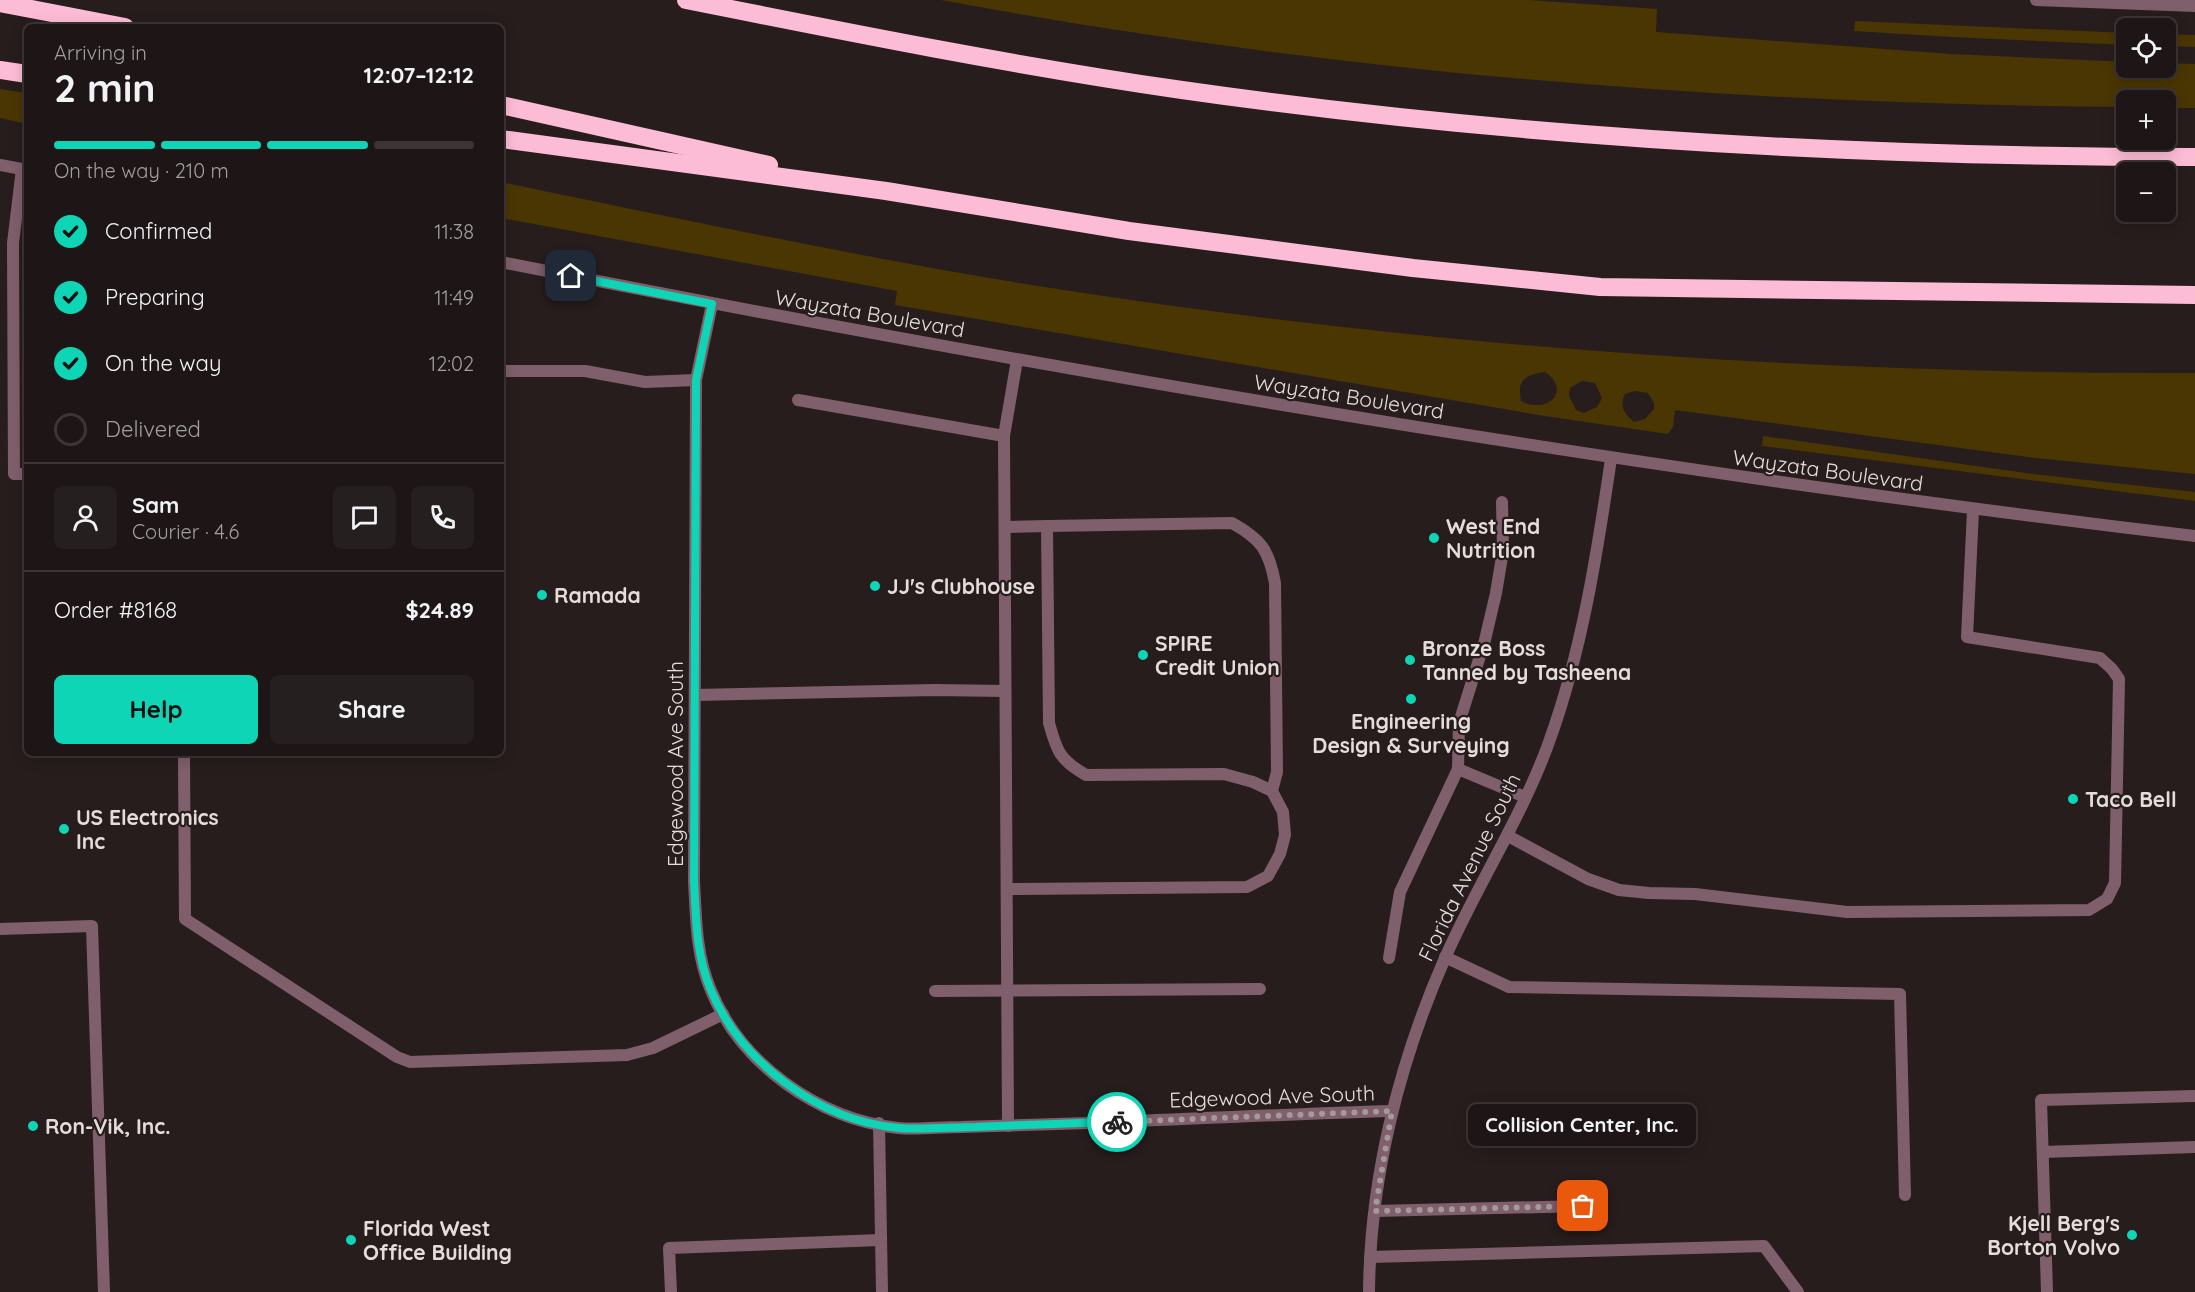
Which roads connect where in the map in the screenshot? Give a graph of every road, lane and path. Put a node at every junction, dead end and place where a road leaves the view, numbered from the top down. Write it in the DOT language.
graph roads {
  1 [pos="686,0"];
  2 [pos="2037,0"];
  3 [pos="2097,2"];
  4 [pos="0,3"];
  5 [pos="2195,6"];
  6 [pos="109,24"];
  7 [pos="0,70"];
  8 [pos="24,74"];
  9 [pos="504,106"];
  10 [pos="504,139"];
  11 [pos="2195,158"];
  12 [pos="0,165"];
  13 [pos="24,169"];
  14 [pos="24,175"];
  15 [pos="886,191"];
  16 [pos="504,263"];
  17 [pos="2195,295"];
  18 [pos="712,304"];
  19 [pos="1017,360"];
  20 [pos="504,371"];
  21 [pos="696,380"];
  22 [pos="798,400"];
  23 [pos="1004,436"];
  24 [pos="1611,459"];
  25 [pos="24,474"];
  26 [pos="1502,502"];
  27 [pos="1973,510"];
  28 [pos="1047,526"];
  29 [pos="1005,527"];
  30 [pos="2195,536"];
  31 [pos="1005,691"];
  32 [pos="695,695"];
  33 [pos="184,756"];
  34 [pos="1458,769"];
  35 [pos="1272,791"];
  36 [pos="1526,796"];
  37 [pos="1508,836"];
  38 [pos="1007,889"];
  39 [pos="0,929"];
  40 [pos="1445,957"];
  41 [pos="1389,958"];
  42 [pos="1260,989"];
  43 [pos="934,991"];
  44 [pos="1007,991"];
  45 [pos="723,1014"];
  46 [pos="2195,1096"];
  47 [pos="1392,1111"];
  48 [pos="879,1124"];
  49 [pos="1008,1126"];
  50 [pos="2195,1148"];
  51 [pos="2043,1152"];
  52 [pos="1905,1195"];
  53 [pos="1583,1206"];
  54 [pos="1375,1211"];
  55 [pos="880,1240"];
  56 [pos="1370,1257"];
  57 [pos="104,1292"];
  58 [pos="670,1292"];
  59 [pos="882,1292"];
  60 [pos="1370,1292"];
  61 [pos="1798,1292"];
  62 [pos="2047,1292"];
  1 -- 11 [label="highway"];
  2 -- 3 [label="street"];
  3 -- 5 [label="street"];
  4 -- 6 [label="highway"];
  7 -- 8 [label="highway"];
  9 -- 15 [label="highway"];
  10 -- 15 [label="highway"];
  12 -- 13 [label="street"];
  14 -- 25 [label="street"];
  15 -- 17 [label="highway"];
  16 -- 18 [label="street, Wayzata Boulevard"];
  18 -- 19 [label="street, Wayzata Boulevard"];
  18 -- 21 [label="street, Edgewood Ave South"];
  19 -- 23 [label="street"];
  19 -- 24 [label="street, Wayzata Boulevard"];
  20 -- 21 [label="street"];
  21 -- 32 [label="street, Edgewood Ave South"];
  22 -- 23 [label="street"];
  23 -- 29 [label="street"];
  24 -- 27 [label="street, Wayzata Boulevard"];
  24 -- 36 [label="street, Florida Avenue South"];
  26 -- 34 [label="street"];
  27 -- 30 [label="street, Wayzata Boulevard"];
  27 -- 37 [label="street"];
  28 -- 29 [label="street"];
  28 -- 35 [label="street"];
  28 -- 35 [label="street"];
  29 -- 31 [label="street"];
  31 -- 32 [label="street"];
  31 -- 38 [label="street"];
  32 -- 45 [label="street, Edgewood Ave South"];
  33 -- 45 [label="street"];
  34 -- 36 [label="street"];
  34 -- 41 [label="street"];
  35 -- 38 [label="street"];
  36 -- 37 [label="street, Florida Avenue South"];
  37 -- 40 [label="street, Florida Avenue South"];
  38 -- 44 [label="street"];
  39 -- 57 [label="street"];
  40 -- 47 [label="street, Florida Avenue South"];
  40 -- 52 [label="street"];
  42 -- 44 [label="street"];
  43 -- 44 [label="street"];
  44 -- 49 [label="street"];
  45 -- 48 [label="street, Edgewood Ave South"];
  46 -- 51 [label="street"];
  47 -- 49 [label="street, Edgewood Ave South"];
  47 -- 54 [label="street, Florida Avenue South"];
  48 -- 49 [label="street, Edgewood Ave South"];
  48 -- 55 [label="street"];
  50 -- 51 [label="street"];
  51 -- 62 [label="street"];
  53 -- 54 [label="street"];
  54 -- 56 [label="street, Florida Avenue South"];
  55 -- 58 [label="street"];
  55 -- 59 [label="street"];
  56 -- 60 [label="street, Florida Avenue South"];
  56 -- 61 [label="street"];
}
